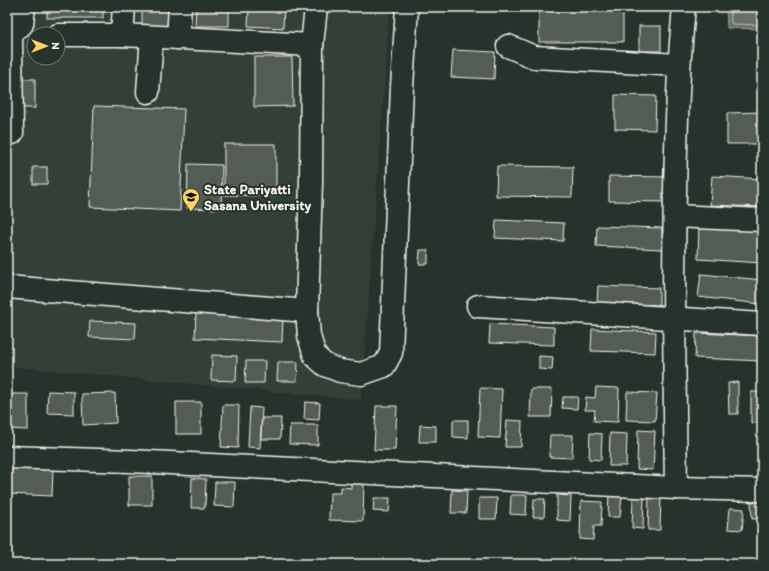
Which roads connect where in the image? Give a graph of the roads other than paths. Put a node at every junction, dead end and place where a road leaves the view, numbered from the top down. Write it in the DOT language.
graph roads {
  1 [pos="24,7"];
  2 [pos="124,7"];
  3 [pos="180,7"];
  4 [pos="316,7"];
  5 [pos="407,7"];
  6 [pos="684,7"];
  7 [pos="9,34"];
  8 [pos="26,34"];
  9 [pos="66,35"];
  10 [pos="122,35"];
  11 [pos="152,37"];
  12 [pos="178,38"];
  13 [pos="312,45"];
  14 [pos="508,46"];
  15 [pos="679,65"];
  16 [pos="148,92"];
  17 [pos="12,133"];
  18 [pos="675,216"];
  19 [pos="762,220"];
  20 [pos="7,287"];
  21 [pos="478,306"];
  22 [pos="307,311"];
  23 [pos="674,319"];
  24 [pos="762,324"];
  25 [pos="7,457"];
  26 [pos="676,488"];
  27 [pos="762,490"];
  1 -- 7 [label="street"];
  2 -- 10 [label="street"];
  3 -- 12 [label="street"];
  4 -- 13 [label="street"];
  5 -- 22 [label="street"];
  6 -- 15 [label="street"];
  7 -- 8 [label="street"];
  7 -- 17 [label="street"];
  9 -- 10 [label="street"];
  10 -- 11 [label="street"];
  11 -- 12 [label="street"];
  11 -- 16 [label="street"];
  12 -- 13 [label="street"];
  13 -- 22 [label="street"];
  14 -- 15 [label="street"];
  15 -- 18 [label="street"];
  18 -- 19 [label="street"];
  18 -- 23 [label="street"];
  20 -- 22 [label="street"];
  21 -- 23 [label="street"];
  23 -- 24 [label="street"];
  23 -- 26 [label="street"];
  25 -- 26 [label="street"];
  26 -- 27 [label="street"];
}
